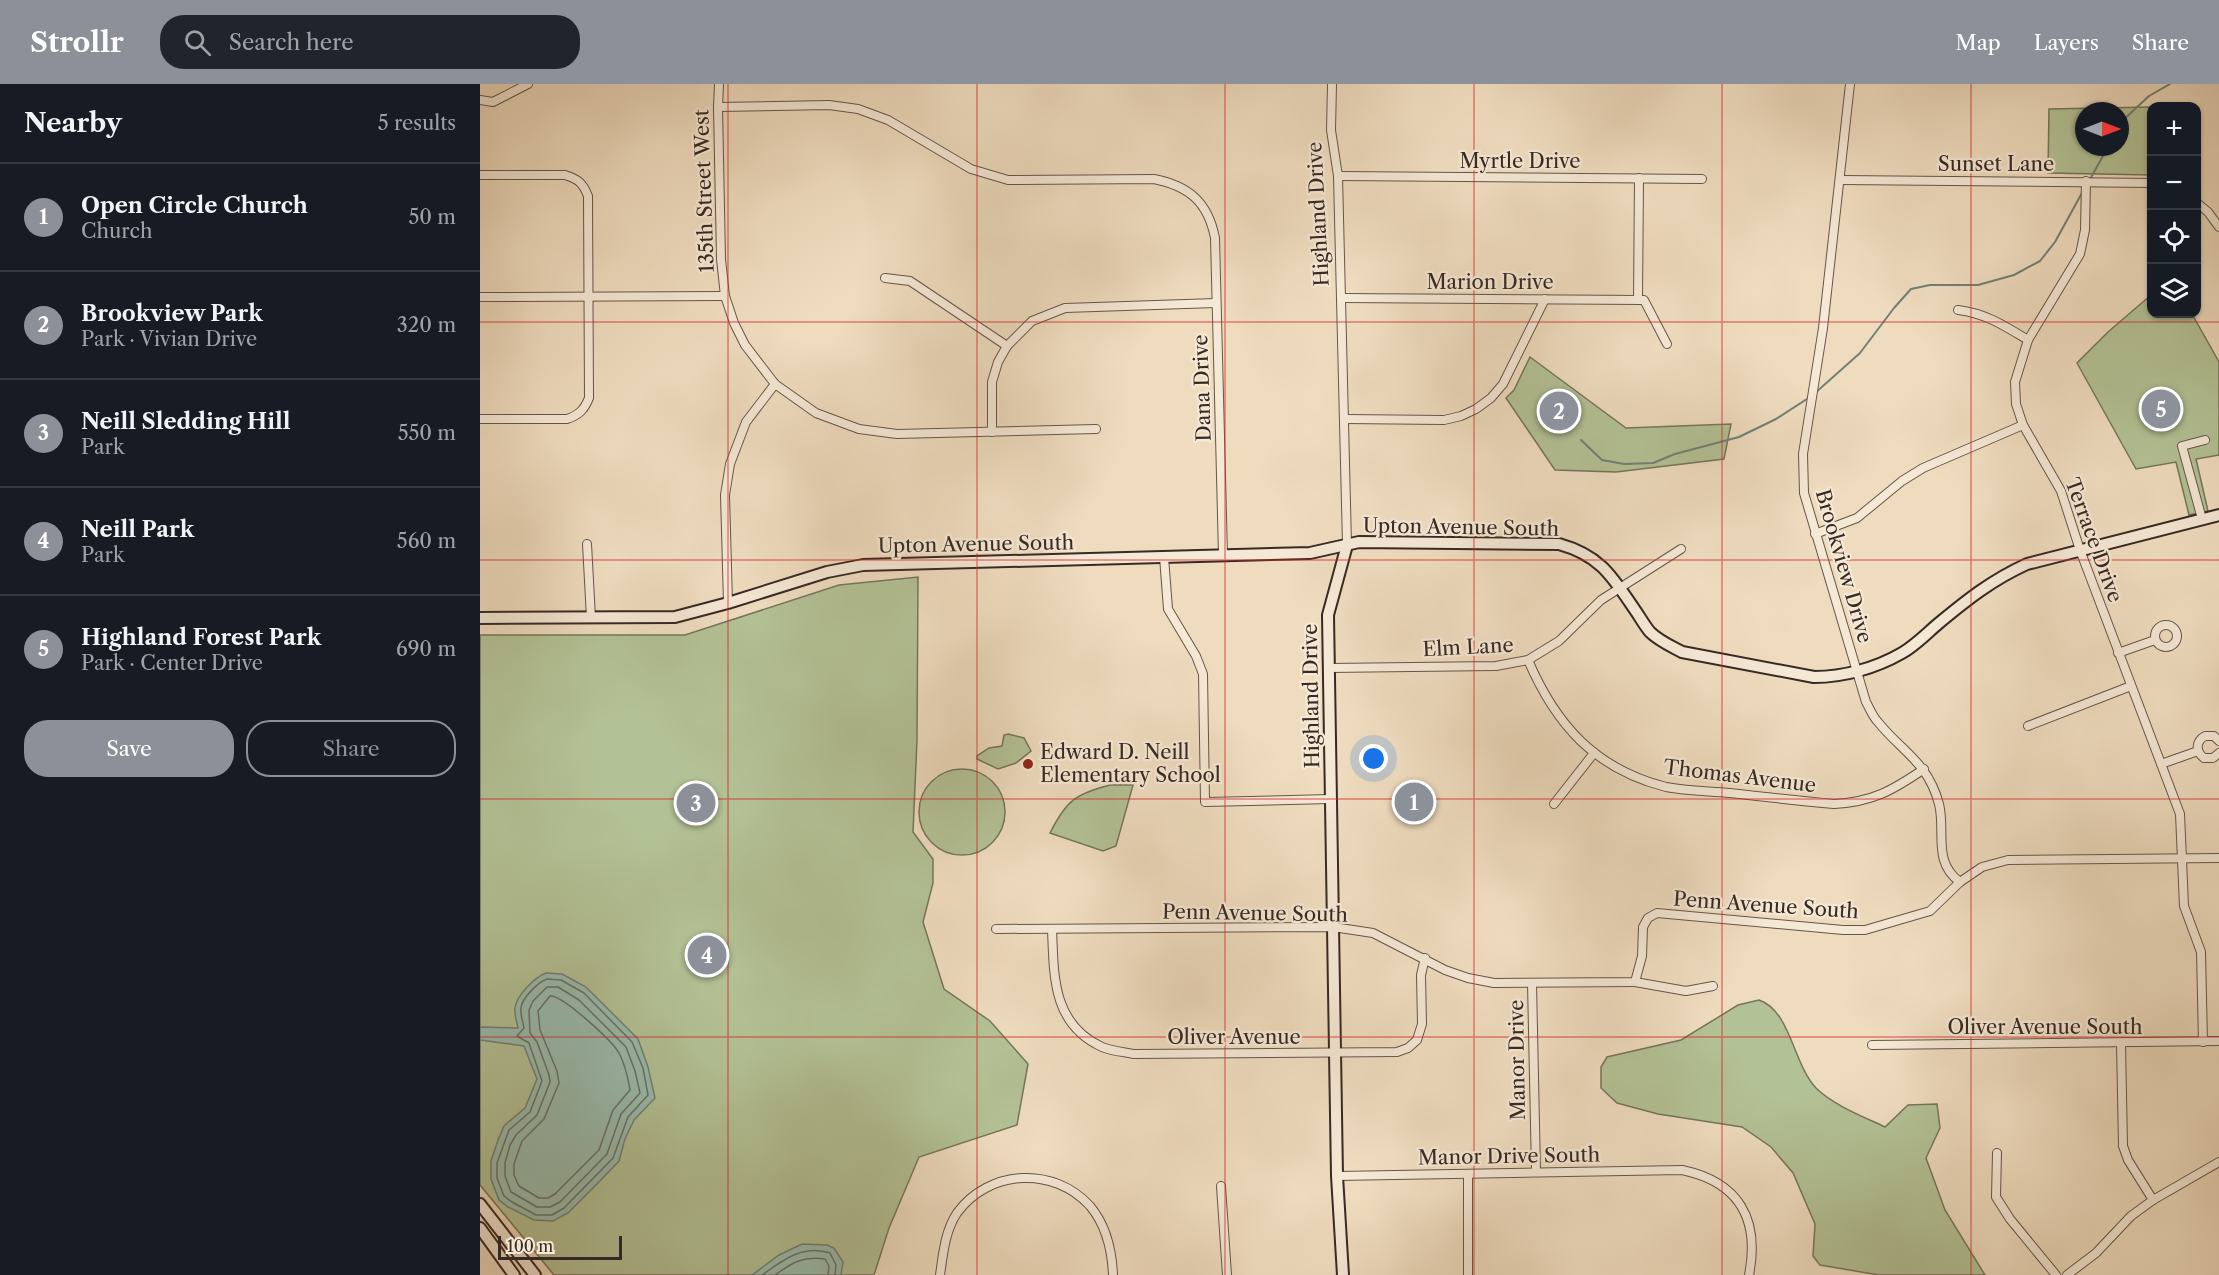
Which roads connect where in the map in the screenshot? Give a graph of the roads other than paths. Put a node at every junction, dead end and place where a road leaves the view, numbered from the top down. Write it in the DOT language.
graph roads {
  1 [pos="528,84"];
  2 [pos="719,84"];
  3 [pos="1332,84"];
  4 [pos="1850,84"];
  5 [pos="480,100"];
  6 [pos="717,107"];
  7 [pos="480,175"];
  8 [pos="1338,176"];
  9 [pos="1639,178"];
  10 [pos="1702,179"];
  11 [pos="1840,180"];
  12 [pos="2086,181"];
  13 [pos="2147,183"];
  14 [pos="2201,206"];
  15 [pos="2219,227"];
  16 [pos="885,278"];
  17 [pos="725,296"];
  18 [pos="480,297"];
  19 [pos="588,297"];
  20 [pos="1341,298"];
  21 [pos="1545,299"];
  22 [pos="1638,300"];
  23 [pos="1216,303"];
  24 [pos="1958,310"];
  25 [pos="2028,340"];
  26 [pos="1667,344"];
  27 [pos="1007,346"];
  28 [pos="775,384"];
  29 [pos="480,419"];
  30 [pos="1344,419"];
  31 [pos="2023,424"];
  32 [pos="1096,429"];
  33 [pos="992,432"];
  34 [pos="2205,440"];
  35 [pos="2219,515"];
  36 [pos="2202,519"];
  37 [pos="1815,534"];
  38 [pos="587,544"];
  39 [pos="1347,545"];
  40 [pos="1681,549"];
  41 [pos="2080,550"];
  42 [pos="1223,555"];
  43 [pos="1164,557"];
  44 [pos="1619,587"];
  45 [pos="728,603"];
  46 [pos="480,618"];
  47 [pos="591,618"];
  48 [pos="2156,640"];
  49 [pos="2118,653"];
  50 [pos="1528,660"];
  51 [pos="1329,668"];
  52 [pos="1856,671"];
  53 [pos="2131,686"];
  54 [pos="2028,726"];
  55 [pos="2219,741"];
  56 [pos="2198,751"];
  57 [pos="1594,753"];
  58 [pos="2219,753"];
  59 [pos="2161,764"];
  60 [pos="1924,769"];
  61 [pos="1330,799"];
  62 [pos="1554,804"];
  63 [pos="2182,858"];
  64 [pos="2219,858"];
  65 [pos="1960,882"];
  66 [pos="1333,927"];
  67 [pos="996,929"];
  68 [pos="1052,929"];
  69 [pos="1425,958"];
  70 [pos="1635,982"];
  71 [pos="1532,983"];
  72 [pos="1713,986"];
  73 [pos="2219,1041"];
  74 [pos="2121,1042"];
  75 [pos="2203,1042"];
  76 [pos="1872,1045"];
  77 [pos="1335,1053"];
  78 [pos="1997,1153"];
  79 [pos="2219,1162"];
  80 [pos="1536,1172"];
  81 [pos="1468,1174"];
  82 [pos="1337,1176"];
  83 [pos="1221,1186"];
  84 [pos="2153,1200"];
  85 [pos="480,1204"];
  86 [pos="480,1228"];
  87 [pos="514,1275"];
  88 [pos="535,1275"];
  89 [pos="939,1275"];
  90 [pos="1113,1275"];
  91 [pos="1227,1275"];
  92 [pos="1343,1275"];
  93 [pos="1468,1275"];
  94 [pos="1749,1275"];
  95 [pos="2056,1275"];
  96 [pos="2067,1275"];
  1 -- 5 [label="street"];
  2 -- 6 [label="street, 135th Street West"];
  3 -- 8 [label="street, Highland Drive"];
  4 -- 11 [label="street, Brookview Drive"];
  6 -- 17 [label="street, 135th Street West"];
  6 -- 23 [label="street, Dana Drive"];
  7 -- 19 [label="street"];
  8 -- 9 [label="street, Myrtle Drive"];
  8 -- 20 [label="street, Highland Drive"];
  9 -- 10 [label="street, Myrtle Drive"];
  9 -- 22 [label="street"];
  11 -- 12 [label="street, Sunset Lane"];
  11 -- 37 [label="street, Brookview Drive"];
  12 -- 13 [label="street, Sunset Lane"];
  12 -- 25 [label="street, Terrace Drive"];
  14 -- 15 [label="street"];
  16 -- 27 [label="street"];
  17 -- 19 [label="street"];
  17 -- 28 [label="street, 135th Street West"];
  18 -- 19 [label="street"];
  19 -- 29 [label="street"];
  20 -- 21 [label="street, Marion Drive"];
  20 -- 30 [label="street, Highland Drive"];
  21 -- 22 [label="street, Marion Drive"];
  21 -- 30 [label="street"];
  22 -- 26 [label="street"];
  23 -- 27 [label="street"];
  23 -- 42 [label="street, Dana Drive"];
  24 -- 25 [label="street"];
  25 -- 31 [label="street, Terrace Drive"];
  27 -- 33 [label="street"];
  28 -- 33 [label="street, 135th Street West"];
  28 -- 45 [label="street"];
  30 -- 39 [label="street, Highland Drive"];
  31 -- 37 [label="street"];
  31 -- 41 [label="street, Terrace Drive"];
  32 -- 33 [label="street, 135th Street West"];
  34 -- 36 [label="street"];
  35 -- 36 [label="street, Upton Avenue South"];
  36 -- 41 [label="street, Upton Avenue South"];
  37 -- 52 [label="street, Brookview Drive"];
  38 -- 47 [label="street"];
  39 -- 42 [label="street, Upton Avenue South"];
  39 -- 44 [label="street, Upton Avenue South"];
  39 -- 51 [label="street, Highland Drive"];
  40 -- 44 [label="street, Elm Lane"];
  41 -- 49 [label="street, Terrace Drive"];
  41 -- 52 [label="street, Upton Avenue South"];
  42 -- 43 [label="street, Upton Avenue South"];
  43 -- 45 [label="street, Upton Avenue South"];
  43 -- 61 [label="street"];
  44 -- 50 [label="street, Elm Lane"];
  44 -- 52 [label="street, Upton Avenue South"];
  45 -- 47 [label="street, Upton Avenue South"];
  46 -- 47 [label="street, Upton Avenue South"];
  48 -- 49 [label="street"];
  49 -- 53 [label="street, Terrace Drive"];
  50 -- 51 [label="street, Elm Lane"];
  50 -- 57 [label="street, Thomas Avenue"];
  51 -- 61 [label="street, Highland Drive"];
  52 -- 60 [label="street, Brookview Drive"];
  53 -- 54 [label="street"];
  53 -- 59 [label="street, Terrace Drive"];
  55 -- 56 [label="street"];
  56 -- 58 [label="street"];
  56 -- 59 [label="street"];
  57 -- 60 [label="street, Thomas Avenue"];
  57 -- 62 [label="street"];
  59 -- 63 [label="street, Terrace Drive"];
  60 -- 65 [label="street, Brookview Drive"];
  61 -- 66 [label="street, Highland Drive"];
  63 -- 64 [label="street, Penn Avenue South"];
  63 -- 65 [label="street, Penn Avenue South"];
  63 -- 75 [label="street, Terrace Drive"];
  65 -- 70 [label="street, Penn Avenue South"];
  66 -- 68 [label="street, Penn Avenue South"];
  66 -- 69 [label="street, Penn Avenue South"];
  66 -- 77 [label="street, Highland Drive"];
  67 -- 68 [label="street, Penn Avenue South"];
  68 -- 77 [label="street, Oliver Avenue"];
  69 -- 71 [label="street, Penn Avenue South"];
  69 -- 77 [label="street, Oliver Avenue"];
  70 -- 71 [label="street, Penn Avenue South"];
  70 -- 72 [label="street"];
  71 -- 80 [label="street, Manor Drive"];
  73 -- 75 [label="street, Oliver Avenue South"];
  74 -- 75 [label="street, Oliver Avenue South"];
  74 -- 76 [label="street, Oliver Avenue South"];
  74 -- 84 [label="street"];
  77 -- 82 [label="street, Highland Drive"];
  78 -- 95 [label="street"];
  79 -- 84 [label="street"];
  80 -- 81 [label="street, Manor Drive South"];
  80 -- 94 [label="street, Manor Drive South"];
  81 -- 82 [label="street, Manor Drive South"];
  81 -- 93 [label="street"];
  82 -- 92 [label="street, Highland Drive"];
  83 -- 91 [label="street"];
  84 -- 96 [label="street"];
  85 -- 88 [label="street"];
  86 -- 87 [label="street"];
  89 -- 90 [label="street"];
}
